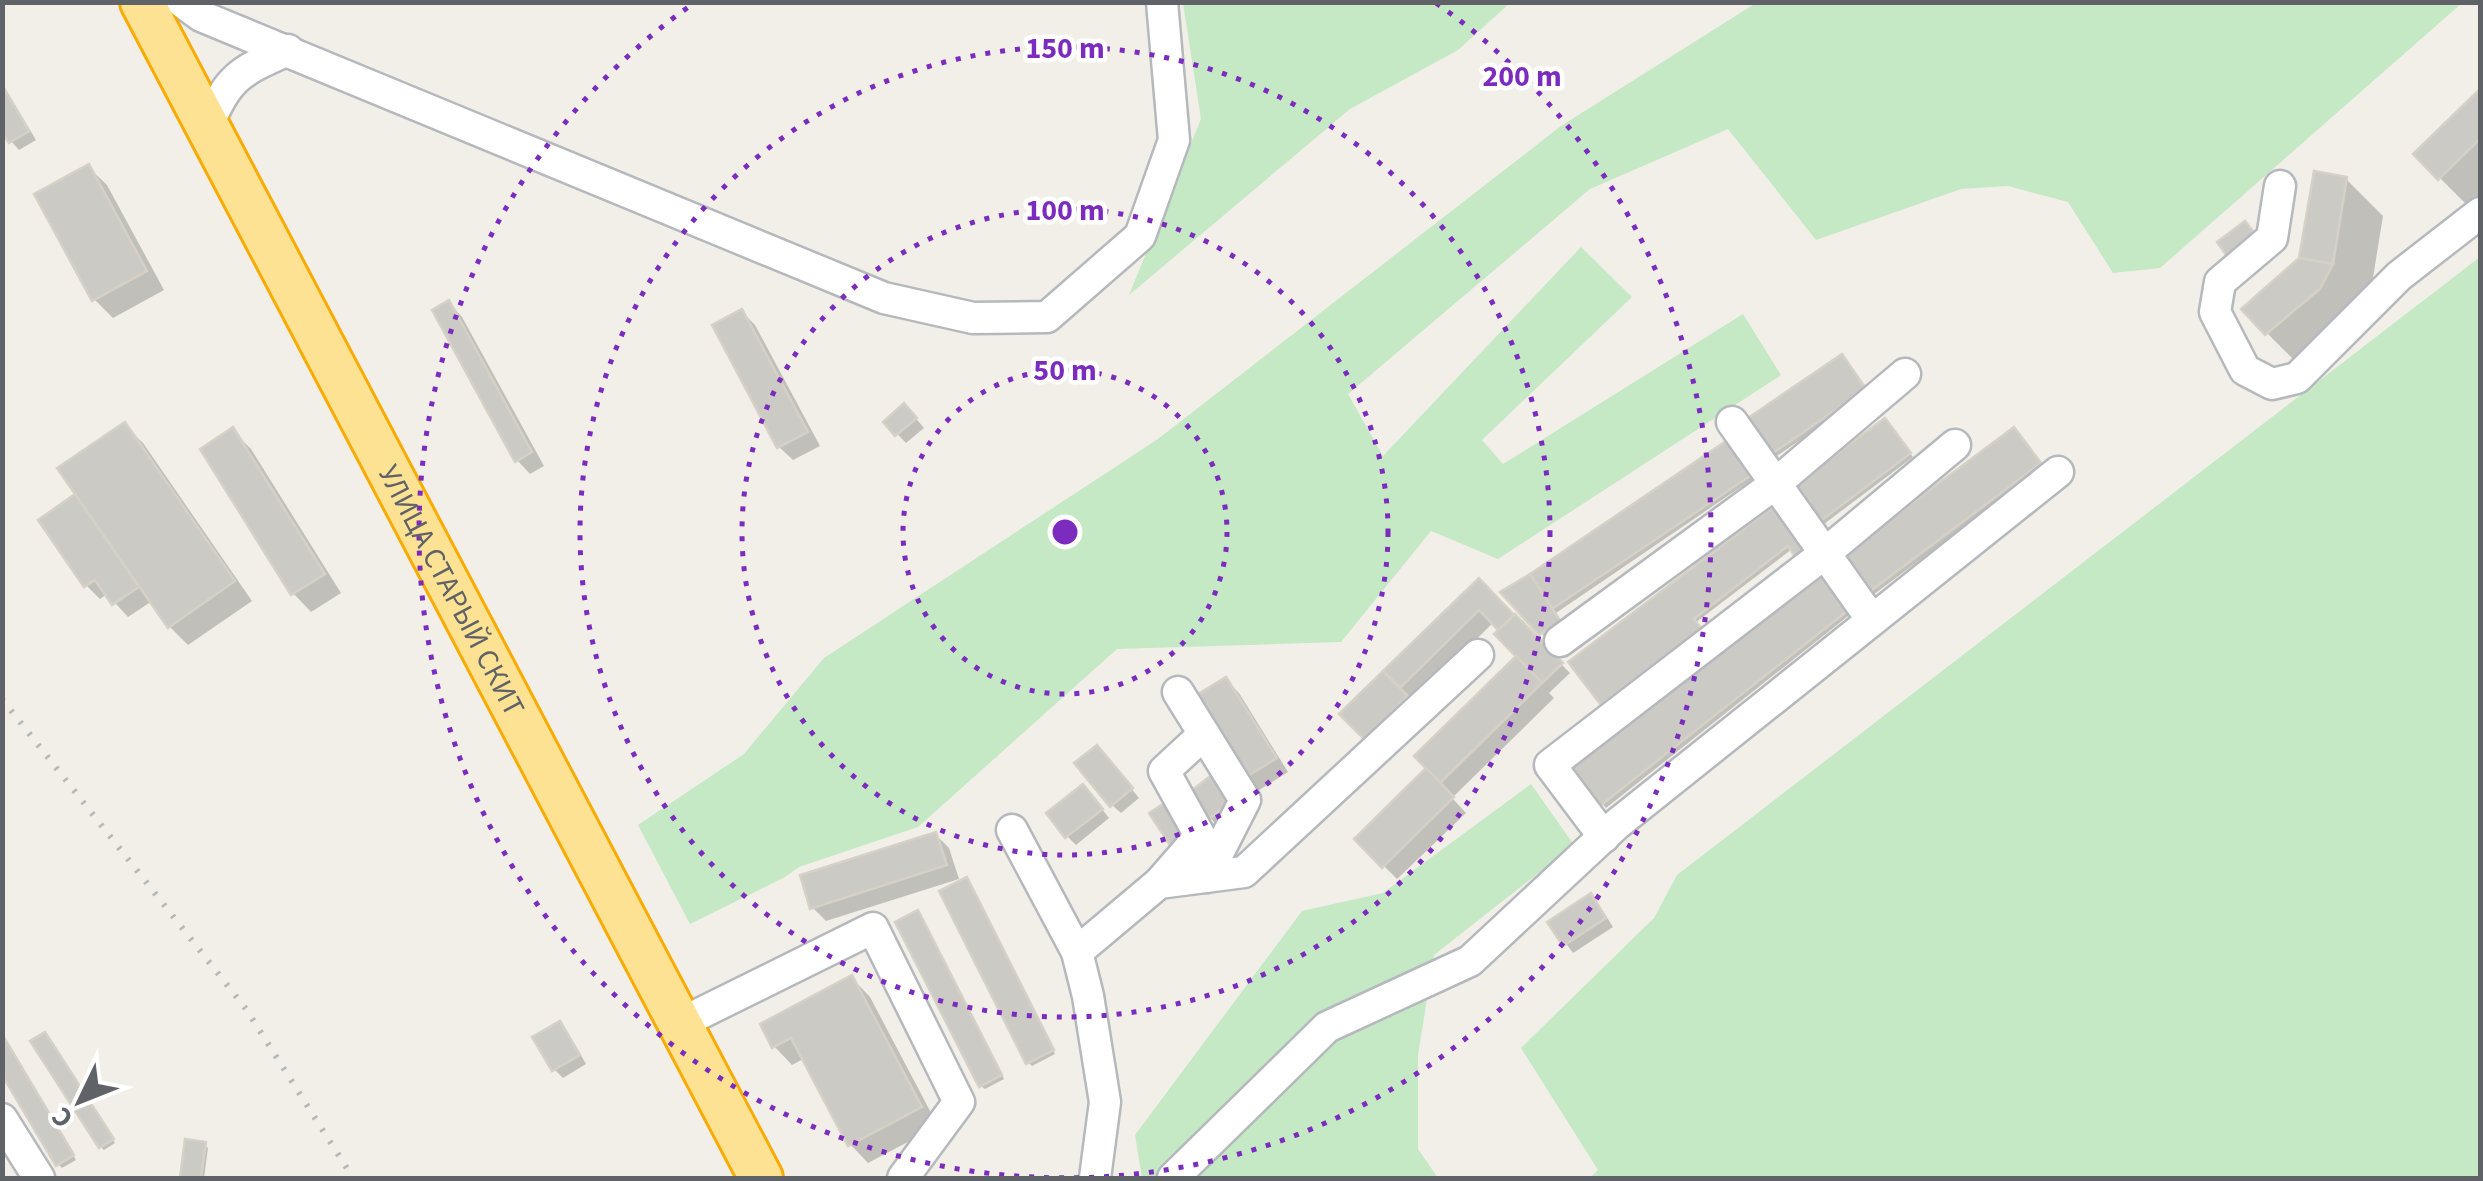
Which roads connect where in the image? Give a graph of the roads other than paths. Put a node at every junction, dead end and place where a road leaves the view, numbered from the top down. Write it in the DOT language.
graph roads {
  1 [pos="142,2"];
  2 [pos="182,2"];
  3 [pos="1162,2"];
  4 [pos="288,50"];
  5 [pos="207,127"];
  6 [pos="2280,186"];
  7 [pos="2480,213"];
  8 [pos="1905,374"];
  9 [pos="1732,422"];
  10 [pos="1955,446"];
  11 [pos="2058,472"];
  12 [pos="1774,484"];
  13 [pos="1824,554"];
  14 [pos="1872,620"];
  15 [pos="1560,641"];
  16 [pos="1478,655"];
  17 [pos="1178,692"];
  18 [pos="1204,734"];
  19 [pos="1012,830"];
  20 [pos="1604,836"];
  21 [pos="1206,877"];
  22 [pos="1160,883"];
  23 [pos="1077,952"];
  24 [pos="679,1024"];
  25 [pos="2,1119"];
  26 [pos="39,1178"];
  27 [pos="761,1178"];
  28 [pos="903,1178"];
  29 [pos="1095,1178"];
  30 [pos="1173,1178"];
  1 -- 5 [label="highway, УЛИЦА СТАРЫЙ СКИТ"];
  2 -- 4 [label="street"];
  3 -- 4 [label="street"];
  4 -- 5 [label="street"];
  5 -- 24 [label="highway, УЛИЦА СТАРЫЙ СКИТ"];
  6 -- 7 [label="street"];
  8 -- 12 [label="street"];
  9 -- 12 [label="street"];
  10 -- 13 [label="street"];
  11 -- 14 [label="street"];
  12 -- 13 [label="street"];
  12 -- 15 [label="street"];
  13 -- 14 [label="street"];
  13 -- 20 [label="street"];
  14 -- 20 [label="street"];
  16 -- 21 [label="street"];
  17 -- 18 [label="street"];
  18 -- 21 [label="street"];
  18 -- 22 [label="street"];
  19 -- 23 [label="street"];
  20 -- 30 [label="street"];
  21 -- 22 [label="street"];
  22 -- 23 [label="street"];
  23 -- 29 [label="street"];
  24 -- 27 [label="highway, УЛИЦА СТАРЫЙ СКИТ"];
  24 -- 28 [label="street"];
  25 -- 26 [label="street"];
}
